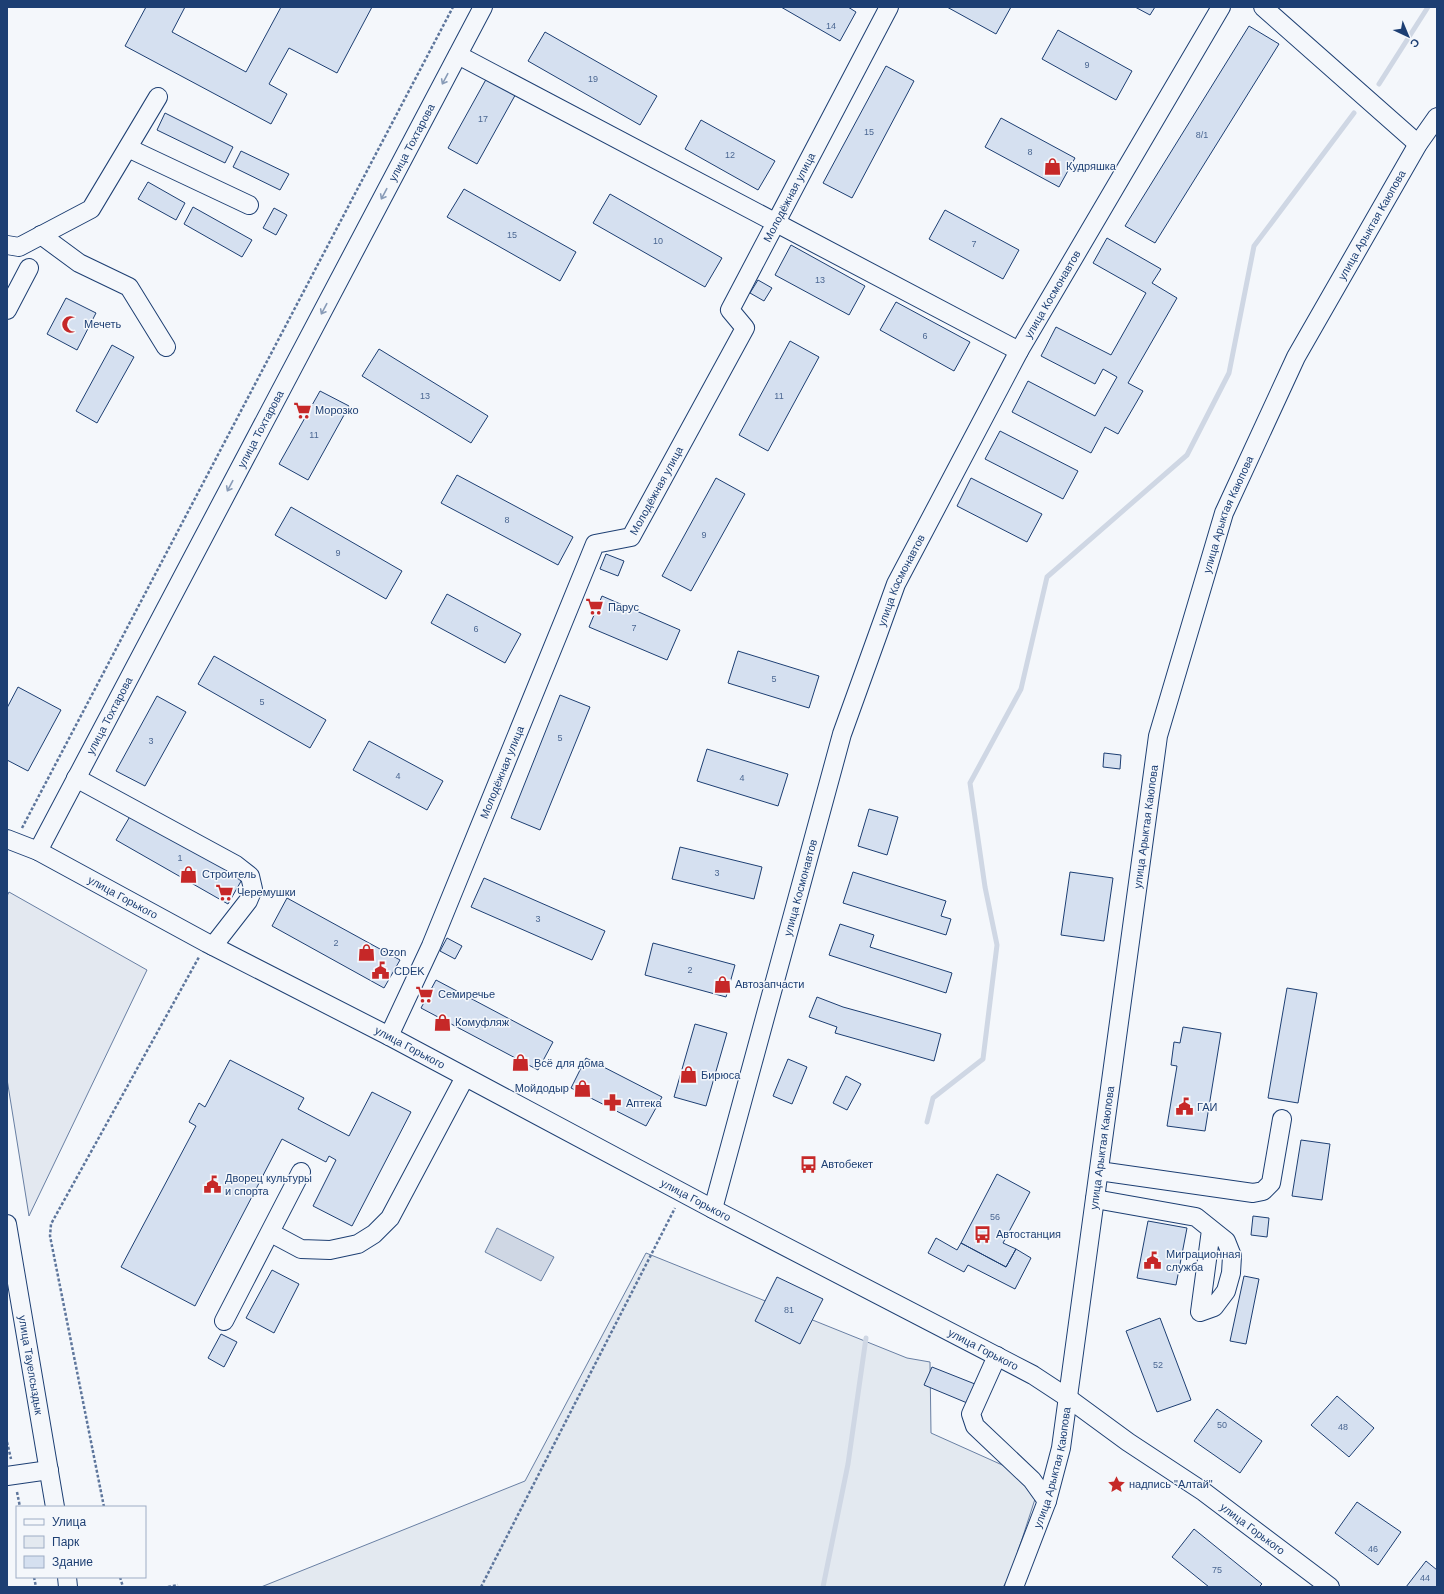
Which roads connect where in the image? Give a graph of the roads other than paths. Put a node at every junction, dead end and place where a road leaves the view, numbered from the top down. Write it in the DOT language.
graph roads {
  1 [pos="483,7"];
  2 [pos="890,7"];
  3 [pos="1221,7"];
  4 [pos="1263,7"];
  5 [pos="458,54"];
  6 [pos="158,97"];
  7 [pos="1437,117"];
  8 [pos="1418,144"];
  9 [pos="128,148"];
  10 [pos="249,205"];
  11 [pos="775,223"];
  12 [pos="41,235"];
  13 [pos="7,245"];
  14 [pos="29,268"];
  15 [pos="7,310"];
  16 [pos="166,347"];
  17 [pos="1019,352"];
  18 [pos="76,778"];
  19 [pos="11,840"];
  20 [pos="38,851"];
  21 [pos="210,945"];
  22 [pos="389,1036"];
  23 [pos="465,1077"];
  24 [pos="1282,1119"];
  25 [pos="1099,1170"];
  26 [pos="301,1172"];
  27 [pos="1095,1199"];
  28 [pos="713,1209"];
  29 [pos="7,1224"];
  30 [pos="1211,1230"];
  31 [pos="271,1233"];
  32 [pos="224,1321"];
  33 [pos="997,1356"];
  34 [pos="1068,1398"];
  35 [pos="49,1470"];
  36 [pos="7,1476"];
  37 [pos="1047,1501"];
  38 [pos="55,1506"];
  39 [pos="1014,1587"];
  40 [pos="1330,1587"];
  1 -- 5 [label="street, улица Тохтарова"];
  2 -- 11 [label="street, Молодёжная улица"];
  3 -- 17 [label="street, улица Космонавтов"];
  4 -- 8 [label="street"];
  5 -- 11 [label="street"];
  5 -- 18 [label="street, улица Тохтарова, one-way"];
  6 -- 9 [label="street"];
  7 -- 8 [label="street, улица Арыктая Каюпова"];
  8 -- 25 [label="street, улица Арыктая Каюпова"];
  9 -- 10 [label="street"];
  9 -- 12 [label="street"];
  11 -- 17 [label="street"];
  11 -- 22 [label="street, Молодёжная улица"];
  12 -- 13 [label="street"];
  12 -- 16 [label="street"];
  14 -- 15 [label="street"];
  17 -- 28 [label="street, улица Космонавтов"];
  18 -- 20 [label="street, улица Тохтарова"];
  18 -- 21 [label="street"];
  19 -- 20 [label="street, улица Горького"];
  20 -- 21 [label="street, улица Горького"];
  21 -- 22 [label="street, улица Горького"];
  22 -- 23 [label="street, улица Горького"];
  23 -- 28 [label="street, улица Горького"];
  23 -- 31 [label="street"];
  24 -- 25 [label="street"];
  25 -- 27 [label="street, улица Арыктая Каюпова"];
  26 -- 31 [label="street"];
  27 -- 30 [label="street"];
  27 -- 34 [label="street, улица Арыктая Каюпова"];
  28 -- 33 [label="street, улица Горького"];
  29 -- 35 [label="street, улица Тауелсыздык"];
  31 -- 32 [label="street"];
  33 -- 34 [label="street, улица Горького"];
  33 -- 37 [label="street"];
  34 -- 37 [label="street, улица Арыктая Каюпова"];
  34 -- 40 [label="street, улица Горького"];
  35 -- 36 [label="street"];
  35 -- 38 [label="street, улица Тауелсыздык"];
  37 -- 39 [label="street, улица Арыктая Каюпова"];
}
